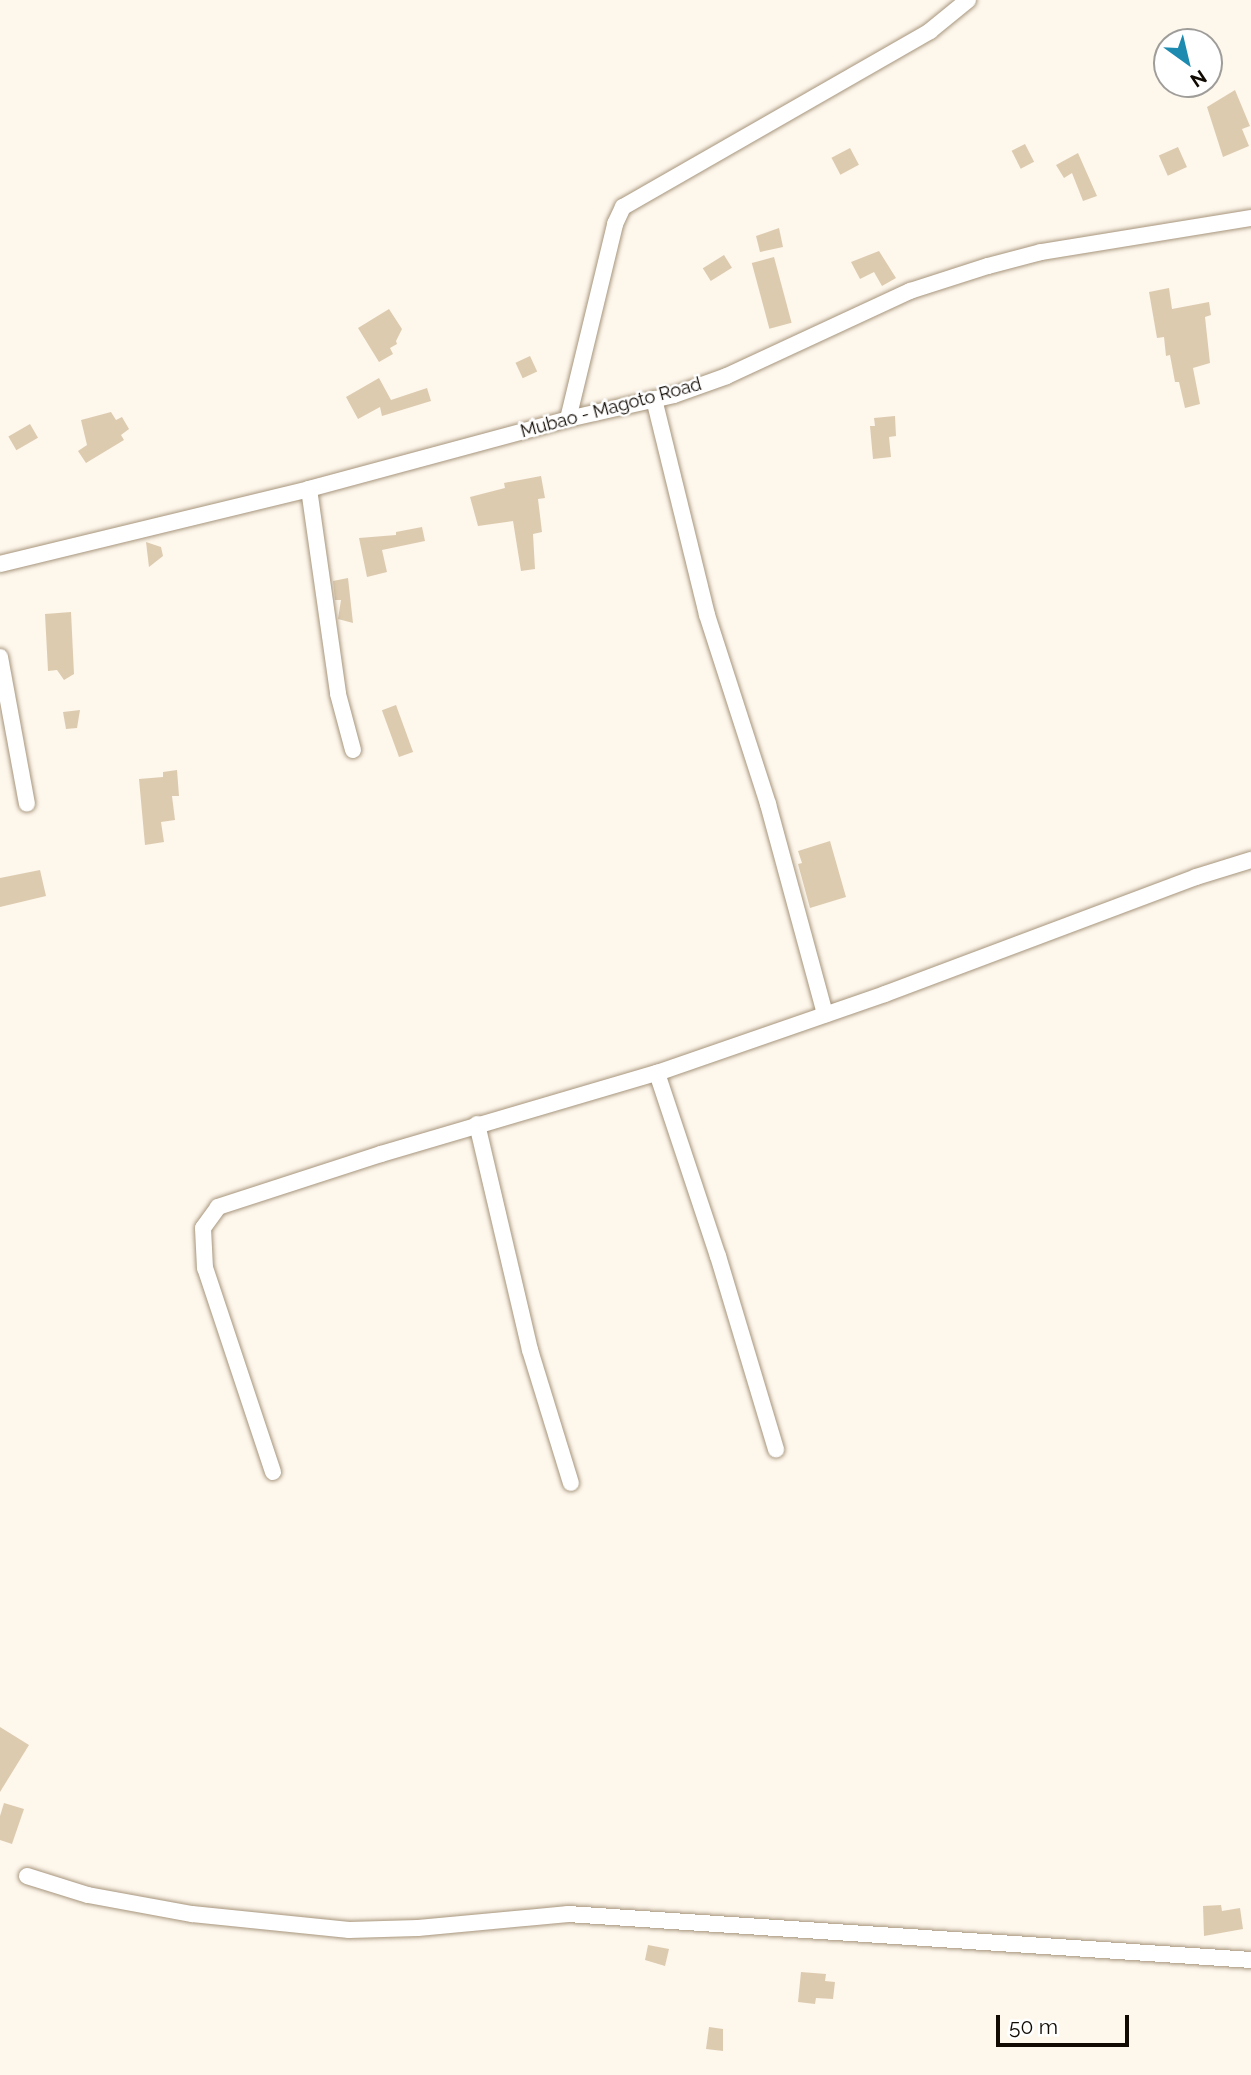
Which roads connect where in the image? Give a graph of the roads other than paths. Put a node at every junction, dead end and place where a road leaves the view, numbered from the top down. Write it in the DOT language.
graph roads {
  1 [pos="968,0"];
  2 [pos="1251,218"];
  3 [pos="654,399"];
  4 [pos="568,419"];
  5 [pos="309,489"];
  6 [pos="0,564"];
  7 [pos="0,657"];
  8 [pos="353,750"];
  9 [pos="27,804"];
  10 [pos="1251,860"];
  11 [pos="825,1014"];
  12 [pos="657,1073"];
  13 [pos="477,1124"];
  14 [pos="776,1449"];
  15 [pos="273,1472"];
  16 [pos="571,1483"];
  17 [pos="27,1877"];
  18 [pos="1251,1960"];
  1 -- 4 [label="street"];
  2 -- 3 [label="street, Mubao - Magoto Road"];
  3 -- 4 [label="street, Mubao - Magoto Road"];
  3 -- 11 [label="street"];
  4 -- 5 [label="street, Mubao - Magoto Road"];
  5 -- 6 [label="street, Mubao - Magoto Road"];
  5 -- 8 [label="street"];
  7 -- 9 [label="street"];
  10 -- 11 [label="street"];
  11 -- 12 [label="street"];
  12 -- 13 [label="street"];
  12 -- 14 [label="street"];
  13 -- 15 [label="street"];
  13 -- 16 [label="street"];
  17 -- 18 [label="street"];
}
